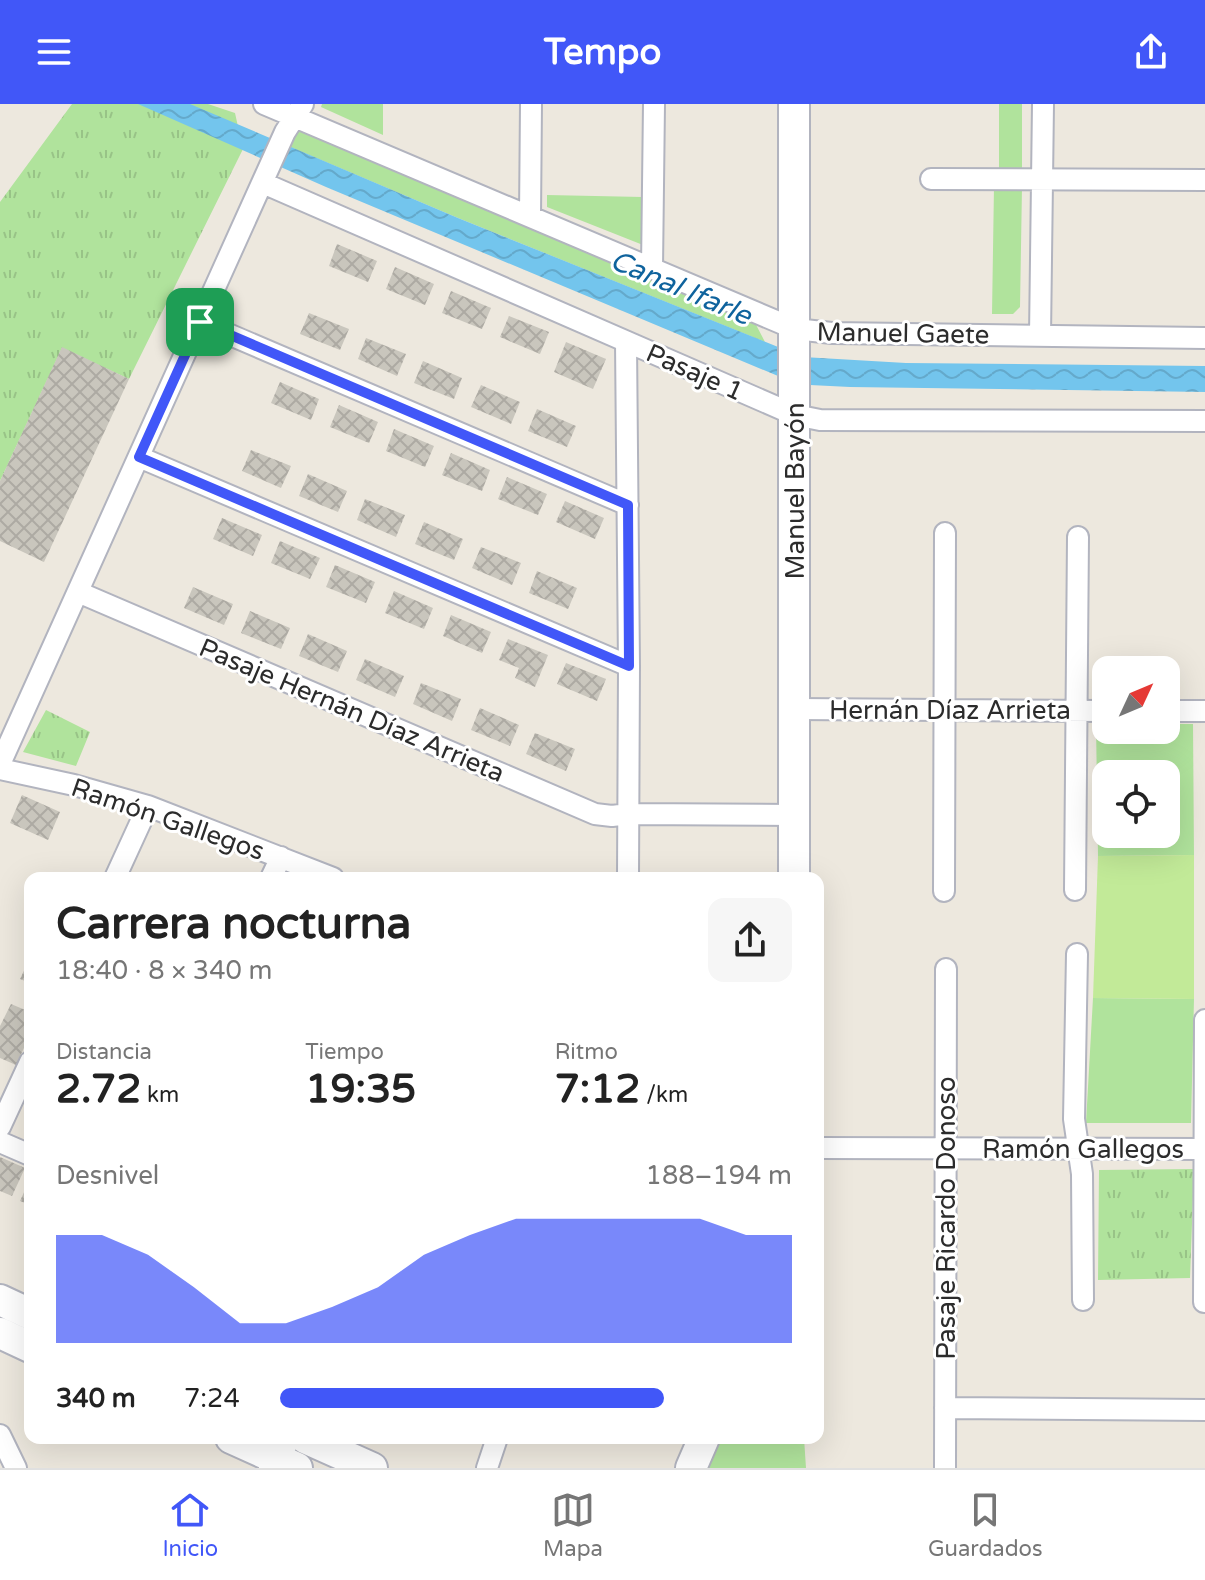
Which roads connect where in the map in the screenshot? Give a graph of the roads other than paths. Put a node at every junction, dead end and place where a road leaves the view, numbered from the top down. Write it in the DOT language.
graph roads {
  1 [pos="264,104"];
  2 [pos="531,104"];
  3 [pos="654,104"];
  4 [pos="794,104"];
  5 [pos="1043,104"];
  6 [pos="294,118"];
  7 [pos="267,175"];
  8 [pos="931,179"];
  9 [pos="1042,179"];
  10 [pos="1205,180"];
  11 [pos="530,216"];
  12 [pos="652,268"];
  13 [pos="200,322"];
  14 [pos="795,336"];
  15 [pos="1040,336"];
  16 [pos="1205,338"];
  17 [pos="626,342"];
  18 [pos="795,402"];
  19 [pos="1205,421"];
  20 [pos="139,457"];
  21 [pos="628,505"];
  22 [pos="945,533"];
  23 [pos="1078,537"];
  24 [pos="78,592"];
  25 [pos="629,666"];
  26 [pos="795,709"];
  27 [pos="944,710"];
  28 [pos="1077,711"];
  29 [pos="1092,711"];
  30 [pos="1180,711"];
  31 [pos="1205,711"];
  32 [pos="0,766"];
  33 [pos="148,806"];
  34 [pos="628,814"];
  35 [pos="795,815"];
  36 [pos="281,857"];
  37 [pos="118,872"];
  38 [pos="274,872"];
  39 [pos="318,872"];
  40 [pos="628,872"];
  41 [pos="794,872"];
  42 [pos="1075,890"];
  43 [pos="944,891"];
  44 [pos="1077,954"];
  45 [pos="946,969"];
  46 [pos="1205,1020"];
  47 [pos="24,1075"];
  48 [pos="0,1127"];
  49 [pos="0,1142"];
  50 [pos="824,1148"];
  51 [pos="946,1148"];
  52 [pos="1078,1149"];
  53 [pos="1205,1149"];
  54 [pos="24,1152"];
  55 [pos="0,1300"];
  56 [pos="1083,1300"];
  57 [pos="1204,1302"];
  58 [pos="24,1311"];
  59 [pos="0,1333"];
  60 [pos="24,1344"];
  61 [pos="945,1408"];
  62 [pos="1205,1410"];
  63 [pos="0,1435"];
  64 [pos="247,1444"];
  65 [pos="318,1444"];
  66 [pos="495,1444"];
  67 [pos="701,1444"];
  68 [pos="284,1458"];
  69 [pos="16,1468"];
  70 [pos="372,1468"];
  71 [pos="487,1468"];
  72 [pos="691,1468"];
  73 [pos="945,1468"];
  1 -- 6 [label="street, Manuel Gaete"];
  2 -- 11 [label="street"];
  3 -- 12 [label="street"];
  4 -- 14 [label="street, Manuel Bayón"];
  5 -- 9 [label="street"];
  6 -- 7 [label="street"];
  6 -- 11 [label="street, Manuel Gaete"];
  7 -- 13 [label="street"];
  7 -- 17 [label="street, Pasaje 1"];
  8 -- 9 [label="street"];
  9 -- 10 [label="street"];
  9 -- 15 [label="street"];
  11 -- 12 [label="street, Manuel Gaete"];
  12 -- 14 [label="street, Manuel Gaete"];
  13 -- 20 [label="street"];
  13 -- 21 [label="street"];
  14 -- 15 [label="street, Manuel Gaete"];
  14 -- 18 [label="street, Manuel Bayón"];
  15 -- 16 [label="street, Manuel Gaete"];
  17 -- 18 [label="street, Pasaje 1"];
  17 -- 21 [label="street"];
  18 -- 19 [label="street, Pasaje 1"];
  18 -- 26 [label="street, Manuel Bayón"];
  20 -- 24 [label="street"];
  20 -- 25 [label="street"];
  21 -- 25 [label="street"];
  22 -- 27 [label="street"];
  23 -- 28 [label="street"];
  24 -- 32 [label="street"];
  24 -- 34 [label="street, Pasaje Hernán Díaz Arrieta"];
  25 -- 34 [label="street"];
  26 -- 27 [label="street, Hernán Díaz Arrieta"];
  26 -- 35 [label="street, Manuel Bayón"];
  27 -- 28 [label="street, Hernán Díaz Arrieta"];
  27 -- 43 [label="street"];
  28 -- 29 [label="street, Hernán Díaz Arrieta"];
  28 -- 42 [label="street"];
  30 -- 31 [label="street"];
  32 -- 33 [label="street, Ramón Gallegos"];
  33 -- 36 [label="street, Ramón Gallegos"];
  33 -- 37 [label="street"];
  34 -- 35 [label="street"];
  34 -- 40 [label="street"];
  35 -- 41 [label="street, Manuel Bayón"];
  36 -- 38 [label="street"];
  36 -- 39 [label="street, Ramón Gallegos"];
  44 -- 52 [label="street"];
  45 -- 51 [label="street, Pasaje Ricardo Donoso"];
  46 -- 53 [label="street"];
  47 -- 48 [label="street"];
  49 -- 54 [label="street"];
  50 -- 51 [label="street, Ramón Gallegos"];
  51 -- 52 [label="street, Ramón Gallegos"];
  51 -- 61 [label="street, Pasaje Ricardo Donoso"];
  52 -- 53 [label="street, Ramón Gallegos"];
  52 -- 56 [label="street"];
  53 -- 57 [label="street"];
  55 -- 58 [label="street"];
  59 -- 60 [label="street"];
  61 -- 62 [label="street"];
  61 -- 73 [label="street, Pasaje Ricardo Donoso"];
  63 -- 69 [label="street"];
  64 -- 68 [label="street"];
  65 -- 70 [label="street"];
  66 -- 71 [label="street"];
  67 -- 72 [label="street"];
}
